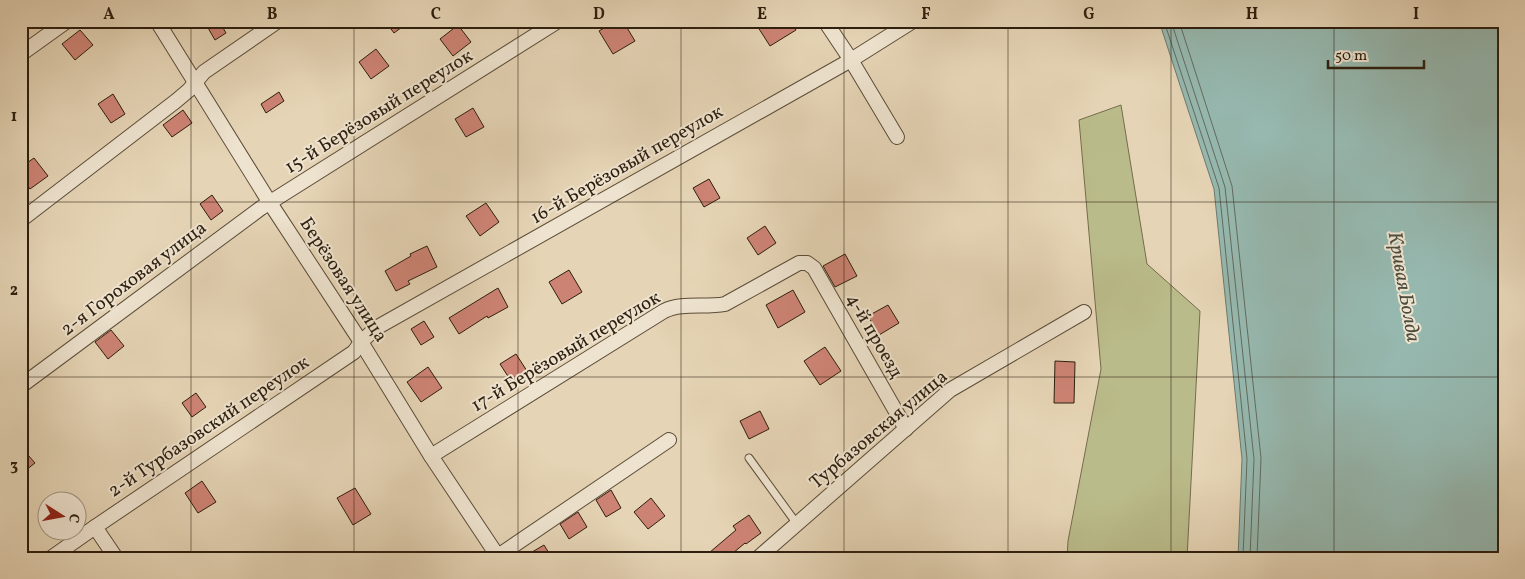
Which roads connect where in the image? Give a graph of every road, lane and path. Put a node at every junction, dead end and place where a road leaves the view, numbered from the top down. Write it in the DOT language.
graph roads {
  1 [pos="67,21"];
  2 [pos="157,21"];
  3 [pos="278,21"];
  4 [pos="558,21"];
  5 [pos="825,21"];
  6 [pos="912,21"];
  7 [pos="21,54"];
  8 [pos="851,60"];
  9 [pos="195,80"];
  10 [pos="898,136"];
  11 [pos="270,203"];
  12 [pos="21,220"];
  13 [pos="807,263"];
  14 [pos="1084,312"];
  15 [pos="361,342"];
  16 [pos="21,386"];
  17 [pos="906,429"];
  18 [pos="669,440"];
  19 [pos="431,456"];
  20 [pos="749,458"];
  21 [pos="798,524"];
  22 [pos="95,527"];
  23 [pos="498,557"];
  24 [pos="52,558"];
  25 [pos="116,558"];
  26 [pos="758,558"];
  1 -- 7 [label="street"];
  2 -- 9 [label="street, Берёзовая улица"];
  3 -- 9 [label="street"];
  4 -- 11 [label="street, 15-й Берёзовый переулок"];
  5 -- 8 [label="street"];
  6 -- 8 [label="street, 16-й Берёзовый переулок"];
  8 -- 10 [label="street"];
  8 -- 15 [label="street, 16-й Берёзовый переулок"];
  9 -- 11 [label="street, Берёзовая улица"];
  9 -- 12 [label="street"];
  11 -- 15 [label="street, Берёзовая улица"];
  11 -- 16 [label="street, 2-я Гороховая улица"];
  13 -- 17 [label="street, 4-й проезд"];
  13 -- 19 [label="street, 17-й Берёзовый переулок"];
  14 -- 17 [label="street, Турбазовская улица"];
  15 -- 19 [label="street, Берёзовая улица"];
  15 -- 22 [label="street, 2-й Турбазовский переулок"];
  17 -- 21 [label="street, Турбазовская улица"];
  18 -- 23 [label="street"];
  19 -- 23 [label="street, Берёзовая улица"];
  20 -- 21 [label="lane"];
  21 -- 26 [label="street, Турбазовская улица"];
  22 -- 24 [label="street, 2-й Турбазовский переулок"];
  22 -- 25 [label="street"];
}
